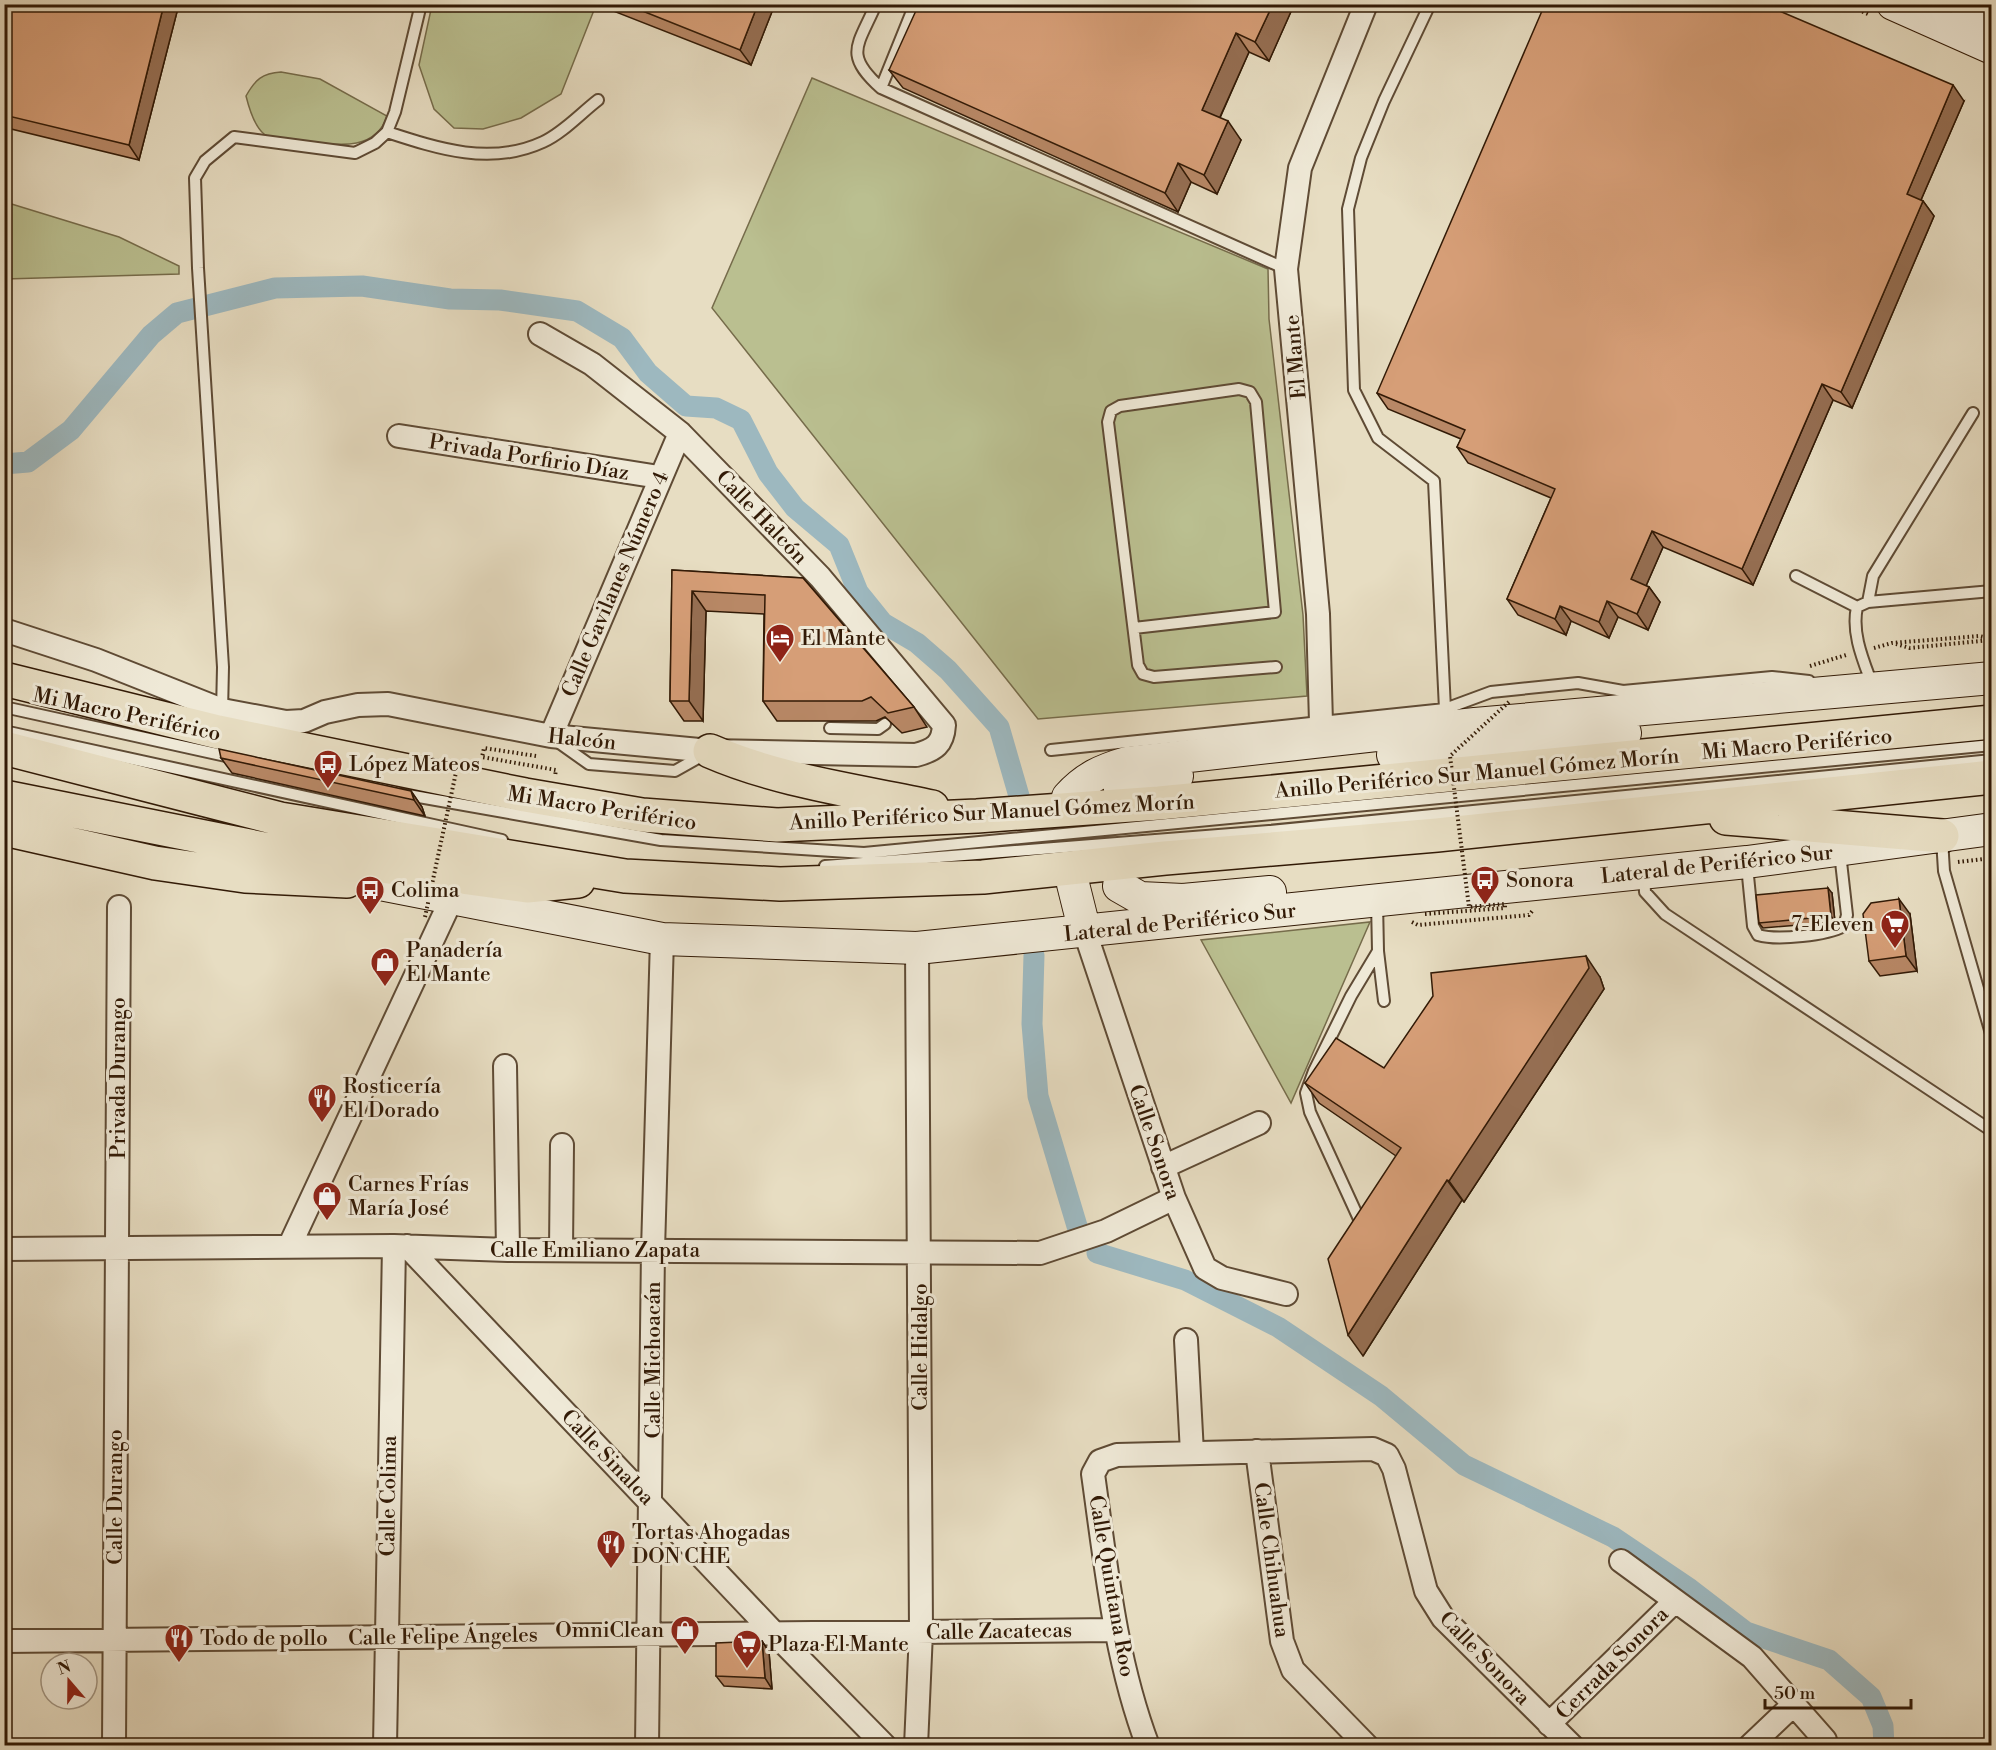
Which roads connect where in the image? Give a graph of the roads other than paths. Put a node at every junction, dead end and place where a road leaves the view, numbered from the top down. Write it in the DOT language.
graph roads {
  1 [pos="420,4"];
  2 [pos="876,4"];
  3 [pos="915,4"];
  4 [pos="1366,4"];
  5 [pos="1430,4"];
  6 [pos="1893,4"];
  7 [pos="1965,4"];
  8 [pos="1992,16"];
  9 [pos="1992,48"];
  10 [pos="881,88"];
  11 [pos="598,100"];
  12 [pos="387,132"];
  13 [pos="1287,269"];
  14 [pos="540,334"];
  15 [pos="1973,413"];
  16 [pos="680,433"];
  17 [pos="399,436"];
  18 [pos="659,477"];
  19 [pos="1796,576"];
  20 [pos="1992,591"];
  21 [pos="1868,602"];
  22 [pos="1857,608"];
  23 [pos="1134,628"];
  24 [pos="4,630"];
  25 [pos="1276,668"];
  26 [pos="1992,678"];
  27 [pos="4,679"];
  28 [pos="1873,688"];
  29 [pos="4,707"];
  30 [pos="1992,707"];
  31 [pos="1445,709"];
  32 [pos="220,721"];
  33 [pos="1321,723"];
  34 [pos="1992,723"];
  35 [pos="885,724"];
  36 [pos="830,728"];
  37 [pos="4,731"];
  38 [pos="551,736"];
  39 [pos="943,738"];
  40 [pos="1805,742"];
  41 [pos="1992,745"];
  42 [pos="4,748"];
  43 [pos="1052,750"];
  44 [pos="710,751"];
  45 [pos="1992,760"];
  46 [pos="252,762"];
  47 [pos="4,768"];
  48 [pos="1992,777"];
  49 [pos="1120,789"];
  50 [pos="391,792"];
  51 [pos="1068,797"];
  52 [pos="1644,812"];
  53 [pos="6,814"];
  54 [pos="977,816"];
  55 [pos="280,819"];
  56 [pos="1992,829"];
  57 [pos="1942,836"];
  58 [pos="515,842"];
  59 [pos="1840,851"];
  60 [pos="279,852"];
  61 [pos="1747,862"];
  62 [pos="808,868"];
  63 [pos="1632,873"];
  64 [pos="625,876"];
  65 [pos="370,882"];
  66 [pos="1073,884"];
  67 [pos="1119,886"];
  68 [pos="452,898"];
  69 [pos="1377,902"];
  70 [pos="119,908"];
  71 [pos="1085,932"];
  72 [pos="662,939"];
  73 [pos="917,948"];
  74 [pos="1378,951"];
  75 [pos="1384,1001"];
  76 [pos="1992,1037"];
  77 [pos="505,1066"];
  78 [pos="1259,1123"];
  79 [pos="1992,1131"];
  80 [pos="561,1145"];
  81 [pos="1163,1167"];
  82 [pos="1174,1198"];
  83 [pos="1359,1219"];
  84 [pos="290,1245"];
  85 [pos="400,1246"];
  86 [pos="4,1249"];
  87 [pos="117,1249"];
  88 [pos="508,1250"];
  89 [pos="561,1250"];
  90 [pos="653,1250"];
  91 [pos="920,1251"];
  92 [pos="1286,1294"];
  93 [pos="1186,1340"];
  94 [pos="1257,1451"];
  95 [pos="1192,1453"];
  96 [pos="652,1503"];
  97 [pos="1621,1561"];
  98 [pos="1674,1602"];
  99 [pos="1115,1630"];
  100 [pos="921,1632"];
  101 [pos="774,1633"];
  102 [pos="647,1634"];
  103 [pos="385,1637"];
  104 [pos="114,1640"];
  105 [pos="4,1641"];
  106 [pos="1794,1704"];
  107 [pos="1549,1724"];
  108 [pos="1825,1740"];
  109 [pos="114,1746"];
  110 [pos="385,1746"];
  111 [pos="647,1746"];
  112 [pos="885,1746"];
  113 [pos="916,1746"];
  114 [pos="1148,1746"];
  115 [pos="1366,1746"];
  116 [pos="1572,1746"];
  117 [pos="1750,1746"];
  1 -- 12 [label="lane"];
  2 -- 10 [label="lane"];
  3 -- 10 [label="lane"];
  4 -- 13 [label="street, El Mante"];
  5 -- 31 [label="lane"];
  6 -- 9 [label="street"];
  7 -- 8 [label="street"];
  10 -- 13 [label="lane"];
  11 -- 12 [label="lane"];
  12 -- 32 [label="lane"];
  13 -- 33 [label="street, El Mante"];
  14 -- 16 [label="street, Calle Halcón"];
  15 -- 21 [label="lane"];
  16 -- 18 [label="street, Calle Gavilanes Número 4"];
  16 -- 39 [label="street, Calle Halcón"];
  17 -- 18 [label="street, Privada Porfirio Díaz"];
  18 -- 38 [label="street, Calle Gavilanes Número 4"];
  19 -- 22 [label="lane"];
  20 -- 21 [label="lane"];
  21 -- 22 [label="lane"];
  22 -- 28 [label="lane"];
  23 -- 23 [label="lane"];
  23 -- 25 [label="lane"];
  24 -- 32 [label="street, Halcón"];
  26 -- 28 [label="street"];
  27 -- 32 [label="highway, Anillo Periférico Sur Manuel Gómez Morín"];
  28 -- 31 [label="lane"];
  28 -- 49 [label="street"];
  28 -- 51 [label="street"];
  29 -- 46 [label="lane, Mi Macro Periférico"];
  30 -- 40 [label="highway"];
  31 -- 33 [label="lane"];
  32 -- 38 [label="street, Halcón"];
  32 -- 54 [label="highway, Anillo Periférico Sur Manuel Gómez Morín"];
  33 -- 43 [label="lane"];
  34 -- 40 [label="highway, Anillo Periférico Sur Manuel Gómez Morín"];
  35 -- 36 [label="lane"];
  37 -- 58 [label="lane, Mi Macro Periférico"];
  38 -- 44 [label="street, Halcón"];
  39 -- 44 [label="street, Halcón"];
  40 -- 54 [label="highway, Anillo Periférico Sur Manuel Gómez Morín"];
  41 -- 50 [label="lane, Mi Macro Periférico"];
  42 -- 55 [label="highway"];
  44 -- 54 [label="highway"];
  45 -- 62 [label="lane, Mi Macro Periférico"];
  47 -- 55 [label="highway"];
  48 -- 52 [label="highway"];
  52 -- 57 [label="highway"];
  52 -- 64 [label="highway"];
  53 -- 60 [label="highway"];
  53 -- 65 [label="highway"];
  55 -- 64 [label="highway"];
  56 -- 57 [label="street, Lateral de Periférico Sur"];
  57 -- 59 [label="street, Lateral de Periférico Sur"];
  57 -- 76 [label="lane"];
  59 -- 61 [label="street, Lateral de Periférico Sur"];
  59 -- 61 [label="lane"];
  60 -- 64 [label="highway"];
  60 -- 65 [label="highway"];
  61 -- 63 [label="street, Lateral de Periférico Sur"];
  63 -- 67 [label="street"];
  63 -- 69 [label="street, Lateral de Periférico Sur"];
  63 -- 79 [label="lane"];
  65 -- 68 [label="street, Lateral de Periférico Sur"];
  66 -- 71 [label="street"];
  68 -- 72 [label="street, Lateral de Periférico Sur"];
  68 -- 84 [label="street"];
  69 -- 71 [label="street, Lateral de Periférico Sur"];
  69 -- 74 [label="lane"];
  70 -- 87 [label="street, Privada Durango"];
  71 -- 73 [label="street, Lateral de Periférico Sur"];
  71 -- 81 [label="street, Calle Sonora"];
  72 -- 73 [label="street, Lateral de Periférico Sur"];
  72 -- 90 [label="street, Calle Michoacán"];
  73 -- 91 [label="street, Calle Hidalgo"];
  74 -- 75 [label="lane"];
  74 -- 83 [label="lane"];
  77 -- 88 [label="street"];
  78 -- 81 [label="street"];
  80 -- 89 [label="street"];
  81 -- 82 [label="street, Calle Sonora"];
  82 -- 91 [label="street, Calle Emiliano Zapata"];
  82 -- 92 [label="street, Calle Sonora"];
  84 -- 85 [label="street, Calle Emiliano Zapata"];
  84 -- 87 [label="street, Calle Emiliano Zapata"];
  85 -- 88 [label="street, Calle Emiliano Zapata"];
  85 -- 96 [label="street, Calle Sinaloa"];
  85 -- 103 [label="street, Calle Colima"];
  86 -- 87 [label="street, Calle Emiliano Zapata"];
  87 -- 104 [label="street, Calle Durango"];
  88 -- 89 [label="street, Calle Emiliano Zapata"];
  89 -- 90 [label="street, Calle Emiliano Zapata"];
  90 -- 91 [label="street, Calle Emiliano Zapata"];
  90 -- 96 [label="street, Calle Michoacán"];
  91 -- 100 [label="street, Calle Hidalgo"];
  93 -- 95 [label="street"];
  94 -- 95 [label="street"];
  94 -- 107 [label="street, Calle Sonora"];
  94 -- 115 [label="street, Calle Chihuahua"];
  95 -- 99 [label="street, Calle Quintana Roo"];
  96 -- 101 [label="street, Calle Sinaloa"];
  96 -- 102 [label="street, Calle Michoacán"];
  97 -- 98 [label="street"];
  98 -- 106 [label="street"];
  98 -- 107 [label="street, Cerrada Sonora"];
  99 -- 100 [label="street, Calle Zacatecas"];
  99 -- 114 [label="street, Calle Quintana Roo"];
  100 -- 101 [label="street, Calle Zacatecas"];
  100 -- 113 [label="street, Calle Hidalgo"];
  101 -- 102 [label="street, Calle Felipe Ángeles"];
  101 -- 112 [label="street, Calle Sinaloa"];
  102 -- 103 [label="street, Calle Felipe Ángeles"];
  102 -- 111 [label="street, Calle Michoacán"];
  103 -- 104 [label="street, Calle Felipe Ángeles"];
  103 -- 110 [label="street, Calle Colima"];
  104 -- 105 [label="street, Calle Felipe Ángeles"];
  104 -- 109 [label="street, Calle Durango"];
  106 -- 108 [label="street"];
  106 -- 117 [label="street"];
  107 -- 116 [label="street, Calle Sonora"];
}
